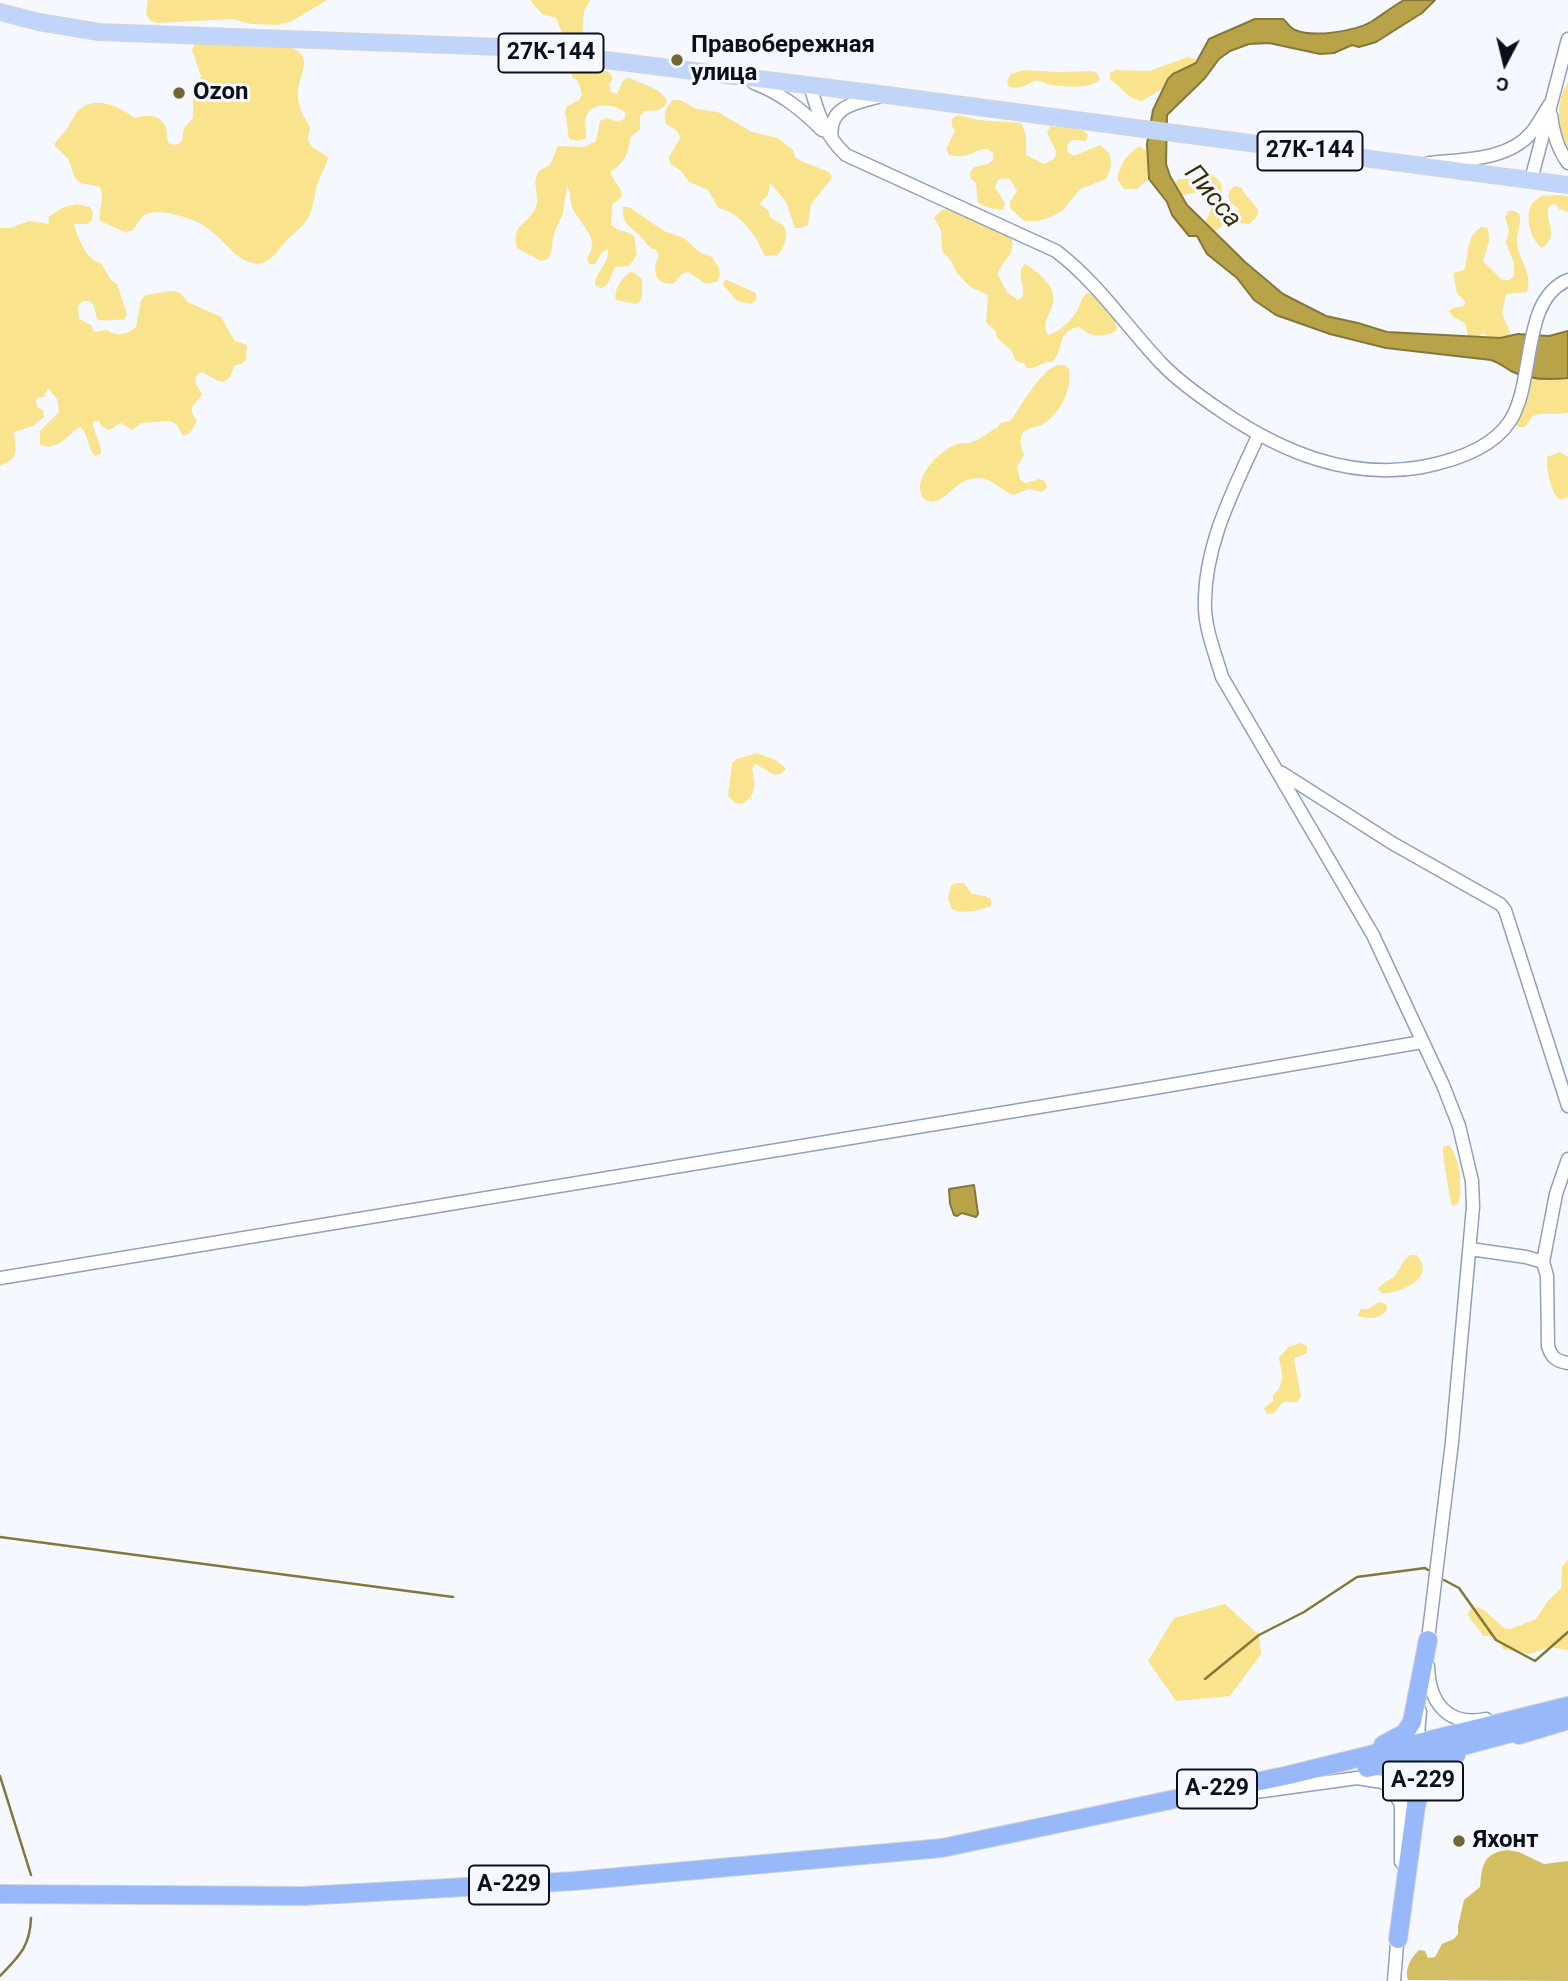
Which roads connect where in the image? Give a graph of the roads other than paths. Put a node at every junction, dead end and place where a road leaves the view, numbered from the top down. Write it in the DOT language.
graph roads {
  1 [pos="0,12"];
  2 [pos="1568,39"];
  3 [pos="734,75"];
  4 [pos="810,85"];
  5 [pos="887,94"];
  6 [pos="1550,104"];
  7 [pos="832,140"];
  8 [pos="1568,163"];
  9 [pos="1413,164"];
  10 [pos="1531,180"];
  11 [pos="1568,185"];
  12 [pos="1568,279"];
  13 [pos="1258,436"];
  14 [pos="1278,771"];
  15 [pos="1422,1041"];
  16 [pos="1568,1106"];
  17 [pos="1568,1159"];
  18 [pos="1470,1249"];
  19 [pos="1543,1262"];
  20 [pos="0,1278"];
  21 [pos="1568,1363"];
  22 [pos="1428,1640"];
  23 [pos="1568,1704"];
  24 [pos="1568,1719"];
  25 [pos="1417,1751"];
  26 [pos="1202,1796"];
  27 [pos="0,1894"];
  28 [pos="1398,1939"];
  29 [pos="1394,1981"];
  1 -- 3 [label="main road, 27К-144"];
  2 -- 6 [label="street"];
  3 -- 4 [label="main road, 27К-144"];
  3 -- 7 [label="street"];
  4 -- 5 [label="main road, 27К-144"];
  4 -- 7 [label="street"];
  5 -- 7 [label="street"];
  5 -- 9 [label="main road, 27К-144"];
  6 -- 8 [label="street"];
  6 -- 9 [label="street"];
  6 -- 10 [label="street"];
  7 -- 13 [label="street"];
  9 -- 10 [label="main road, 27К-144"];
  10 -- 11 [label="main road, 27К-144"];
  12 -- 13 [label="street"];
  13 -- 14 [label="street"];
  14 -- 15 [label="street"];
  14 -- 16 [label="street"];
  15 -- 18 [label="street"];
  15 -- 20 [label="street"];
  17 -- 19 [label="street"];
  18 -- 19 [label="street"];
  18 -- 22 [label="street"];
  19 -- 21 [label="street"];
  22 -- 23 [label="street"];
  22 -- 25 [label="street"];
  22 -- 26 [label="highway, A-229"];
  23 -- 25 [label="highway, А-229"];
  24 -- 25 [label="highway, А-229"];
  24 -- 28 [label="highway, A-229"];
  25 -- 26 [label="highway, А-229"];
  25 -- 28 [label="street"];
  26 -- 27 [label="highway, А-229"];
  26 -- 28 [label="street"];
  28 -- 29 [label="street"];
}
